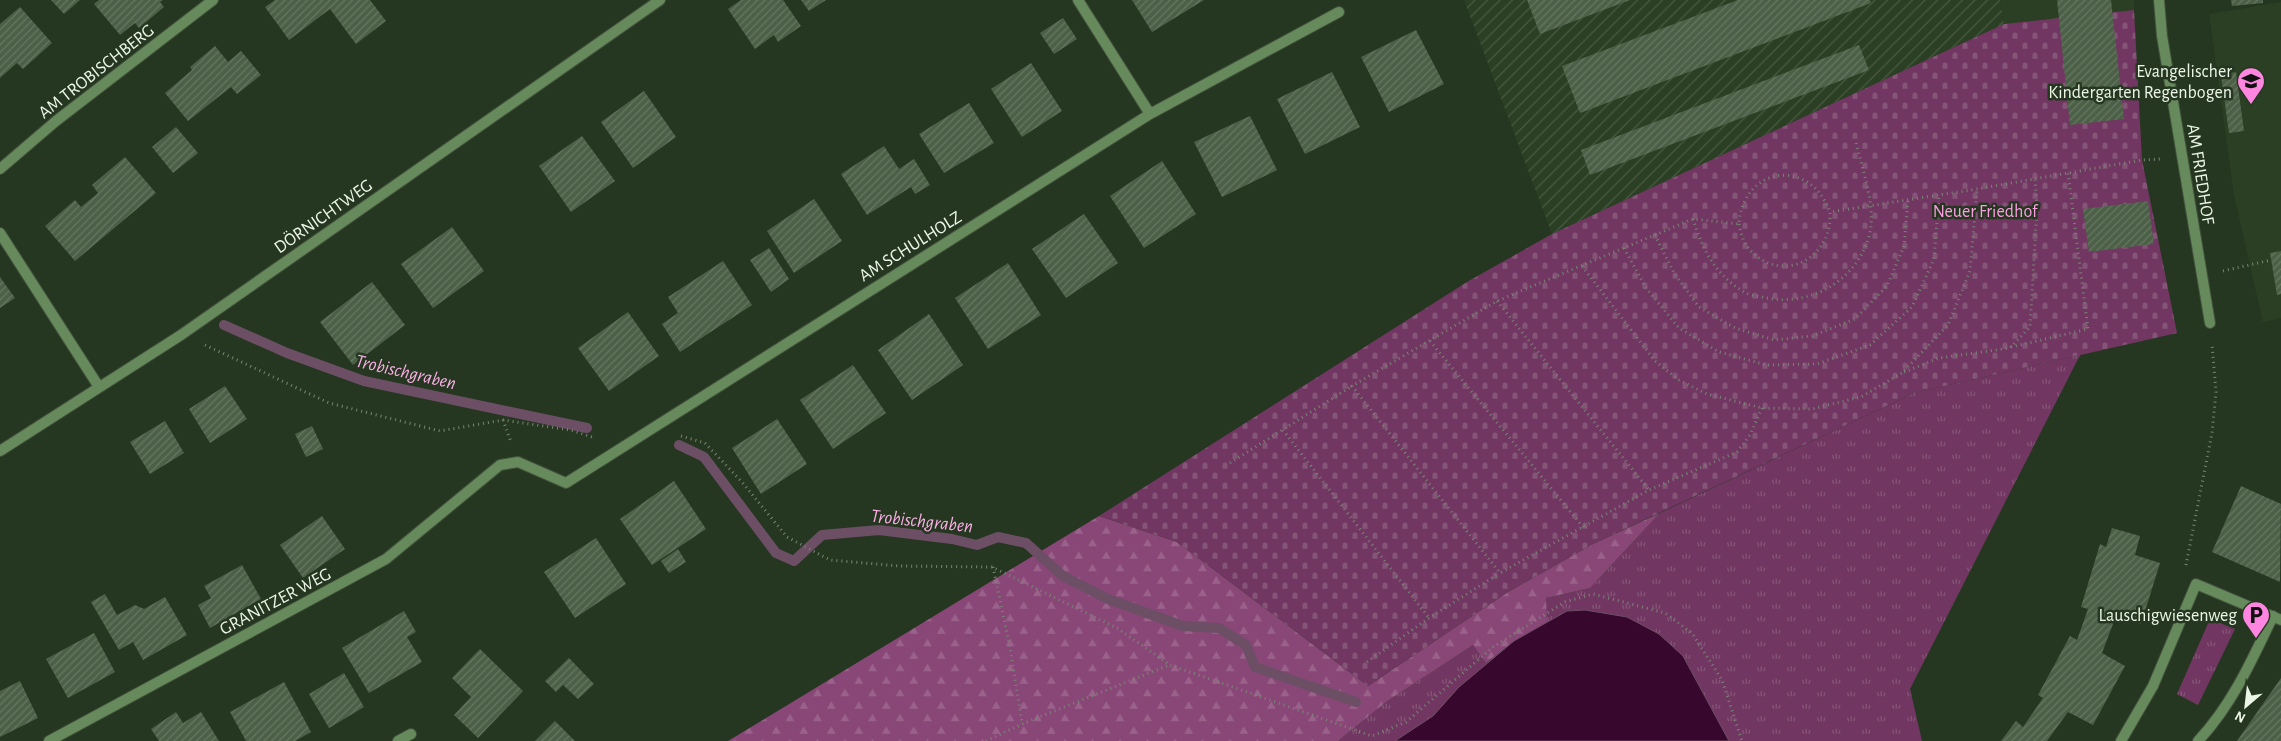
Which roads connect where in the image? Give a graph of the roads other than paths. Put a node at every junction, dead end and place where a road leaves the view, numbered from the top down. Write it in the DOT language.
graph roads {
  1 [pos="213,0"];
  2 [pos="660,0"];
  3 [pos="1078,0"];
  4 [pos="2159,0"];
  5 [pos="1339,12"];
  6 [pos="1150,114"];
  7 [pos="0,169"];
  8 [pos="0,233"];
  9 [pos="2210,323"];
  10 [pos="99,387"];
  11 [pos="0,450"];
  12 [pos="500,465"];
  13 [pos="2277,618"];
  14 [pos="411,734"];
  15 [pos="50,741"];
  16 [pos="398,741"];
  17 [pos="2121,741"];
  18 [pos="2198,741"];
  1 -- 7 [label="street, AM TROBISCHBERG"];
  2 -- 10 [label="street, DÖRNICHTWEG"];
  3 -- 6 [label="street"];
  4 -- 9 [label="street, AM FRIEDHOF"];
  5 -- 6 [label="street, AM SCHULHOLZ"];
  6 -- 12 [label="street, AM SCHULHOLZ"];
  8 -- 10 [label="street"];
  10 -- 11 [label="street, DÖRNICHTWEG"];
  12 -- 15 [label="street, GRANITZER WEG"];
  13 -- 17 [label="street"];
  13 -- 18 [label="street"];
  14 -- 16 [label="street"];
}
